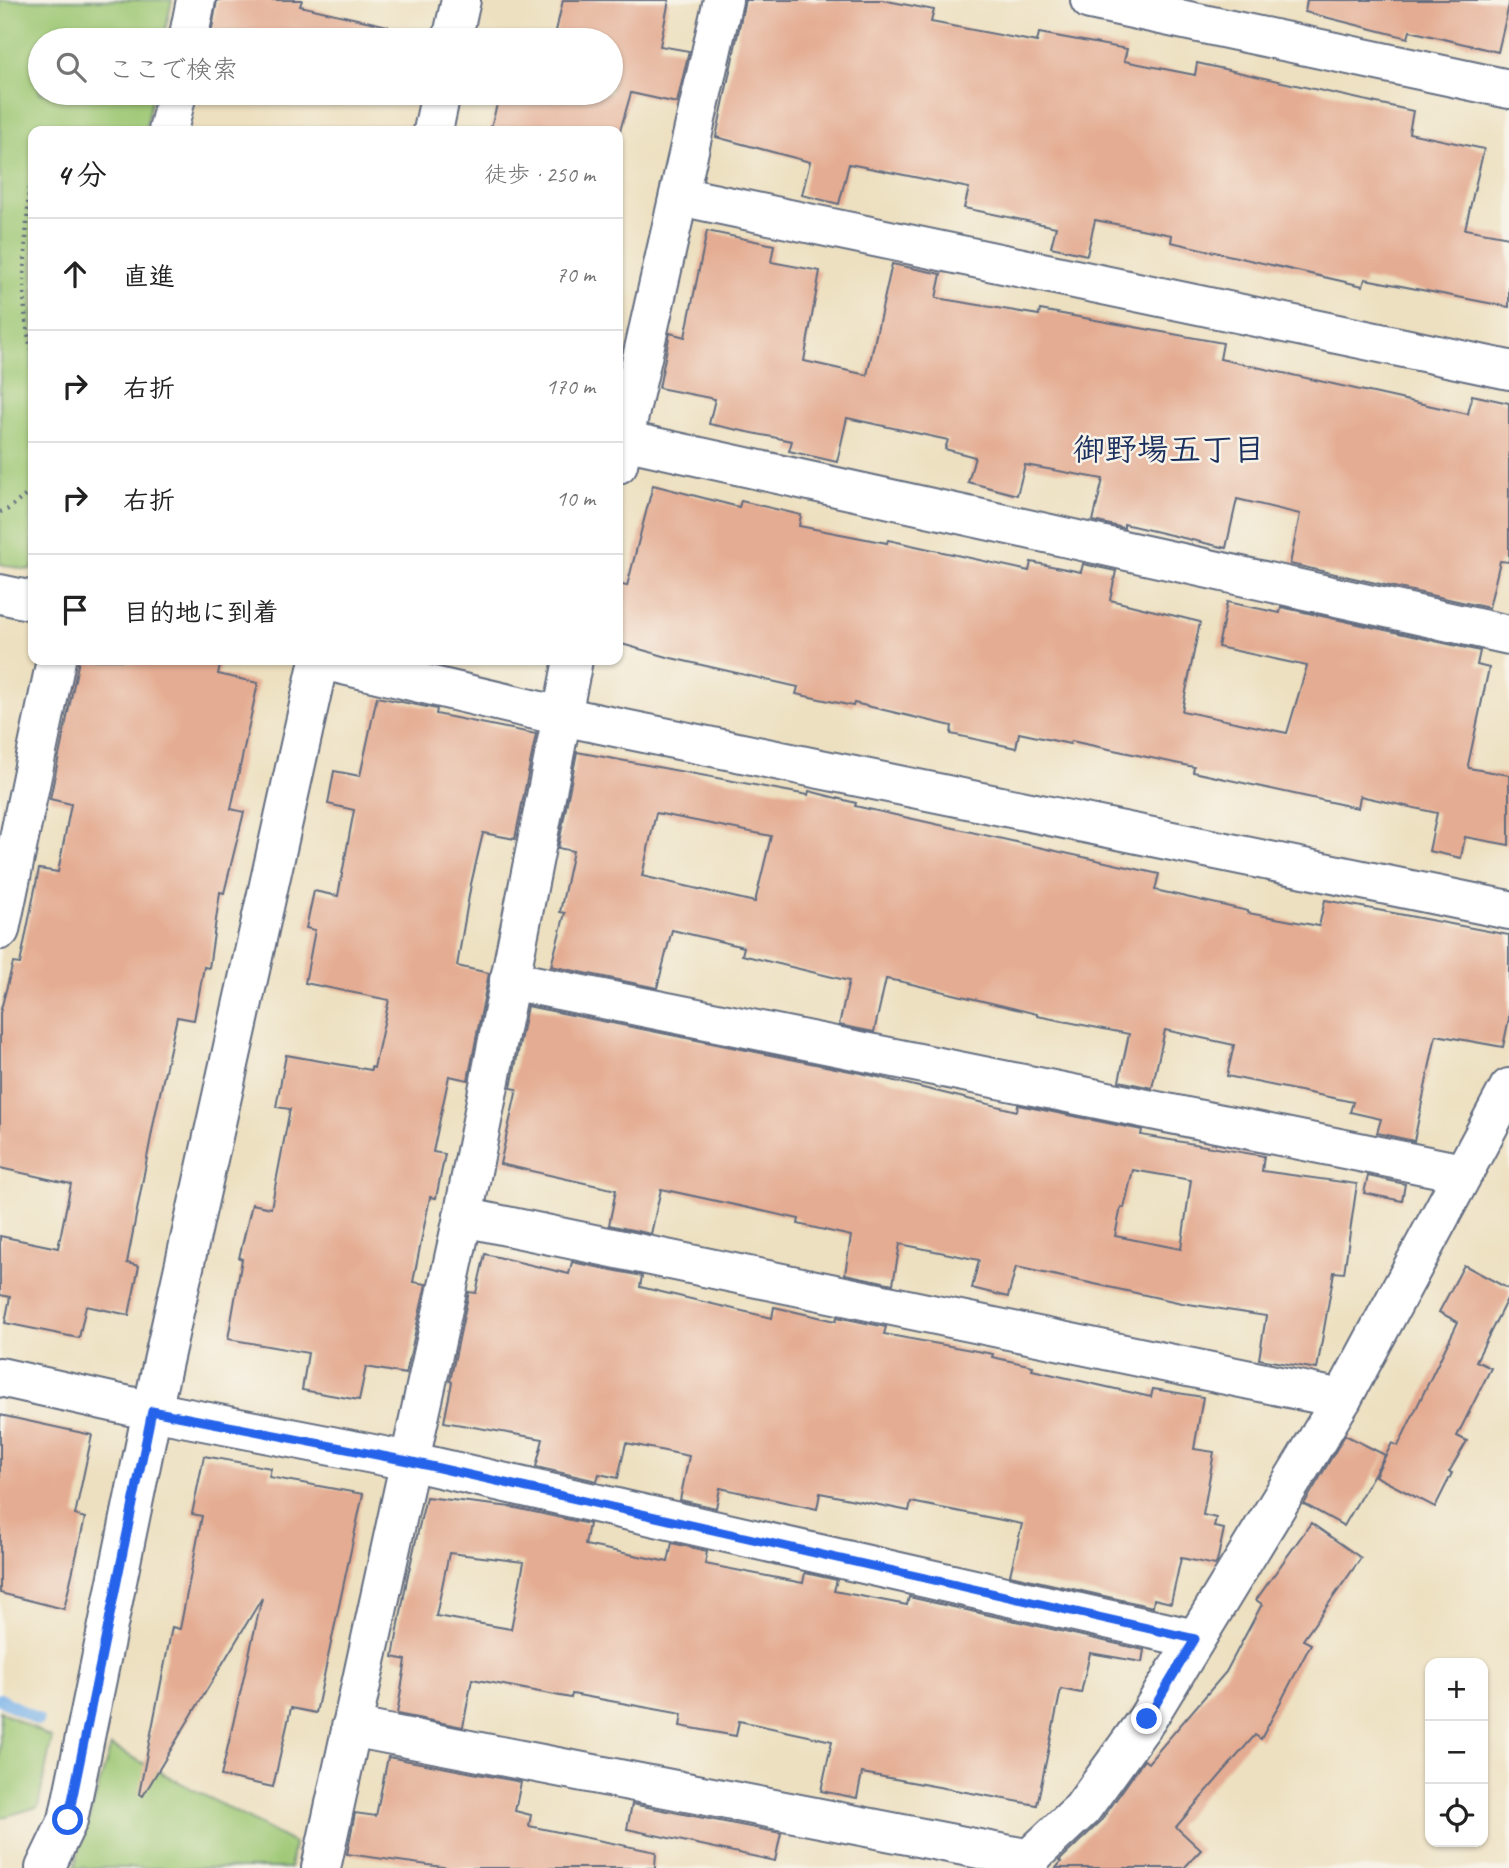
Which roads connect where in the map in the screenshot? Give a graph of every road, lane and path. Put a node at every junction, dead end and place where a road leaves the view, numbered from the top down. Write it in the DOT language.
graph roads {
  1 [pos="196,0"];
  2 [pos="461,0"];
  3 [pos="723,0"];
  4 [pos="1090,0"];
  5 [pos="190,28"];
  6 [pos="455,28"];
  7 [pos="1509,89"];
  8 [pos="174,105"];
  9 [pos="438,105"];
  10 [pos="169,126"];
  11 [pos="434,126"];
  12 [pos="679,196"];
  13 [pos="28,218"];
  14 [pos="28,337"];
  15 [pos="1509,370"];
  16 [pos="623,439"];
  17 [pos="623,453"];
  18 [pos="28,494"];
  19 [pos="0,512"];
  20 [pos="0,594"];
  21 [pos="28,600"];
  22 [pos="1509,635"];
  23 [pos="55,665"];
  24 [pos="320,665"];
  25 [pos="342,665"];
  26 [pos="572,665"];
  27 [pos="561,716"];
  28 [pos="7,857"];
  29 [pos="1509,910"];
  30 [pos="0,930"];
  31 [pos="509,980"];
  32 [pos="1509,1088"];
  33 [pos="1463,1173"];
  34 [pos="463,1217"];
  35 [pos="0,1377"];
  36 [pos="1342,1399"];
  37 [pos="152,1411"];
  38 [pos="408,1461"];
  39 [pos="1195,1639"];
  40 [pos="351,1727"];
  41 [pos="1025,1863"];
  42 [pos="45,1868"];
  43 [pos="321,1868"];
  1 -- 5 [label="street"];
  2 -- 6 [label="street"];
  3 -- 12 [label="street"];
  4 -- 7 [label="street"];
  8 -- 10 [label="street"];
  9 -- 11 [label="street"];
  12 -- 15 [label="street"];
  12 -- 16 [label="street"];
  13 -- 14 [label="path"];
  17 -- 22 [label="street"];
  18 -- 19 [label="path"];
  20 -- 21 [label="street"];
  23 -- 28 [label="street"];
  24 -- 37 [label="street"];
  25 -- 27 [label="street"];
  26 -- 27 [label="street"];
  27 -- 29 [label="street"];
  27 -- 31 [label="street"];
  28 -- 30 [label="street"];
  31 -- 33 [label="street"];
  31 -- 34 [label="street"];
  32 -- 33 [label="street"];
  33 -- 36 [label="street"];
  34 -- 36 [label="street"];
  34 -- 38 [label="street"];
  35 -- 37 [label="street"];
  36 -- 39 [label="street"];
  37 -- 38 [label="street"];
  37 -- 42 [label="street"];
  38 -- 39 [label="street"];
  38 -- 40 [label="street"];
  39 -- 41 [label="street"];
  40 -- 41 [label="street"];
  40 -- 43 [label="street"];
}
